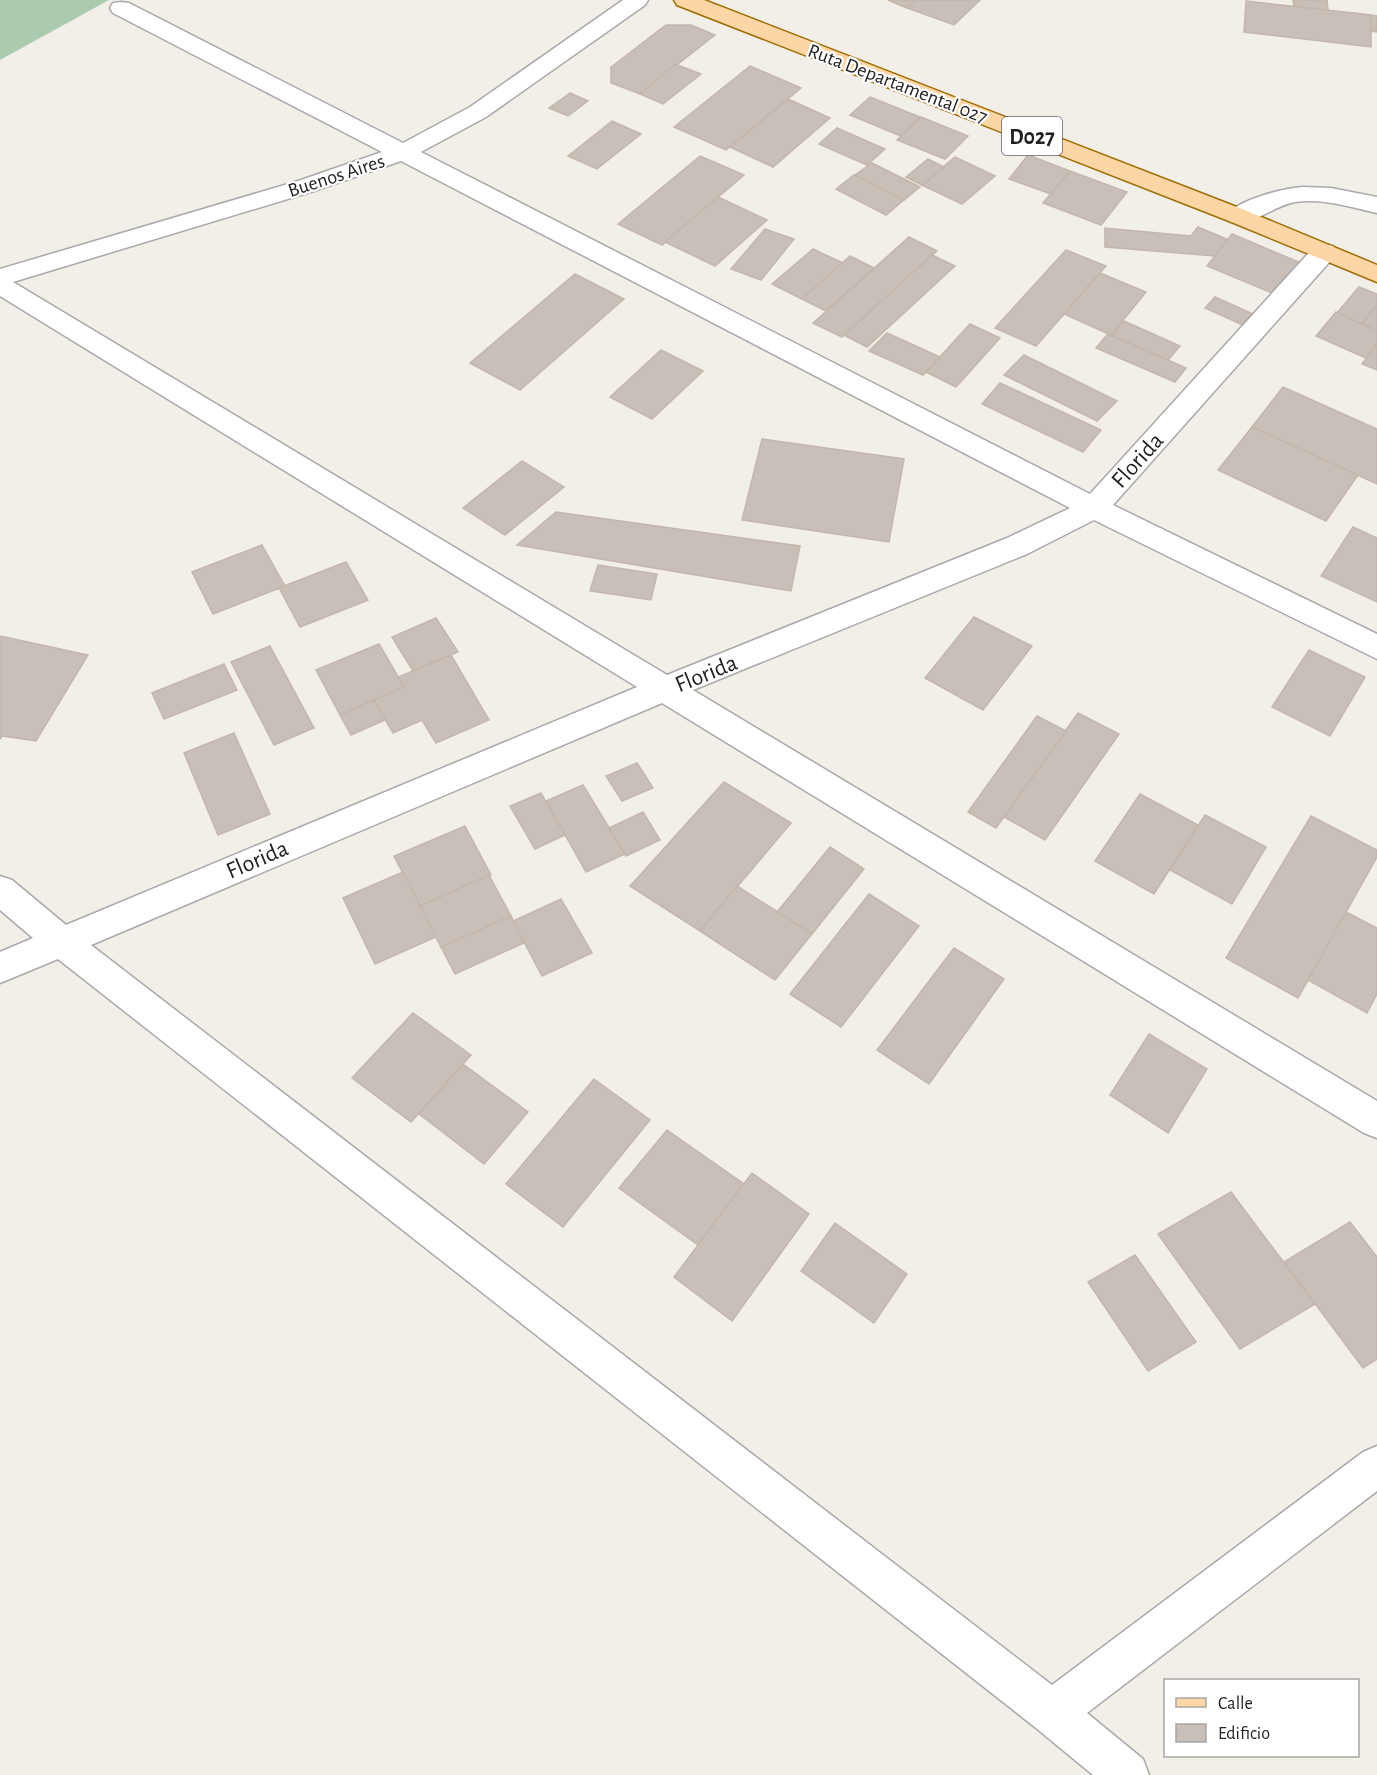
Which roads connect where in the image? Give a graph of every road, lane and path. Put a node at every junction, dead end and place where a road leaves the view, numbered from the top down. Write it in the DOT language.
graph roads {
  1 [pos="637,0"];
  2 [pos="685,0"];
  3 [pos="120,8"];
  4 [pos="402,153"];
  5 [pos="1377,205"];
  6 [pos="1238,216"];
  7 [pos="1324,252"];
  8 [pos="1377,274"];
  9 [pos="0,277"];
  10 [pos="0,285"];
  11 [pos="1094,508"];
  12 [pos="1377,646"];
  13 [pos="665,690"];
  14 [pos="0,890"];
  15 [pos="61,941"];
  16 [pos="0,968"];
  17 [pos="1377,1121"];
  18 [pos="1377,1466"];
  19 [pos="1052,1712"];
  20 [pos="1127,1775"];
  1 -- 4 [label="street, Buenos Aires"];
  2 -- 6 [label="main road, Ruta Departamental 027 / D027"];
  3 -- 4 [label="street"];
  4 -- 9 [label="street, Buenos Aires"];
  4 -- 11 [label="street"];
  5 -- 6 [label="street"];
  6 -- 7 [label="main road, Ruta Departamental 027 / D027"];
  7 -- 8 [label="main road, Ruta Departamental 027 / D027"];
  7 -- 11 [label="street, Florida"];
  10 -- 13 [label="street"];
  11 -- 12 [label="street"];
  11 -- 13 [label="street, Florida"];
  13 -- 15 [label="street, Florida"];
  13 -- 17 [label="street"];
  14 -- 15 [label="street"];
  15 -- 16 [label="street, Florida"];
  15 -- 19 [label="street"];
  18 -- 19 [label="street"];
  19 -- 20 [label="street"];
}
